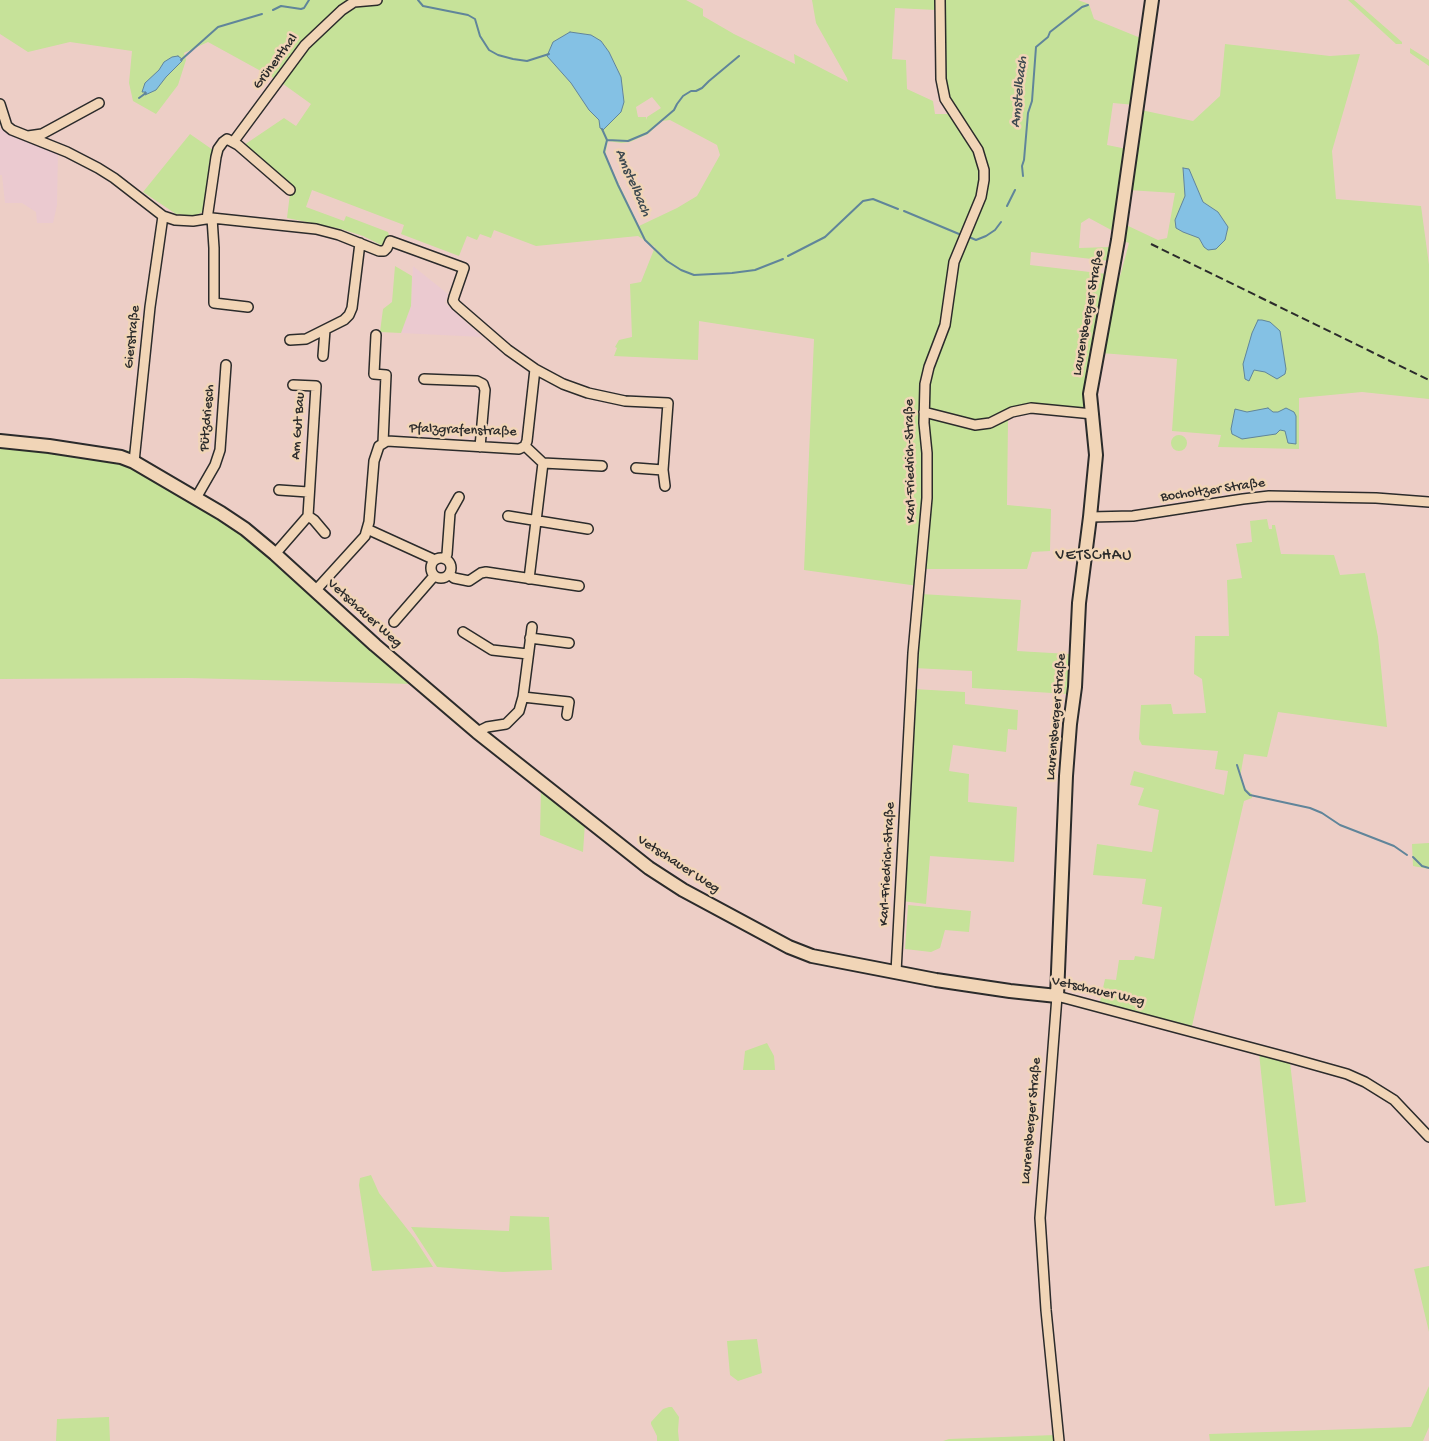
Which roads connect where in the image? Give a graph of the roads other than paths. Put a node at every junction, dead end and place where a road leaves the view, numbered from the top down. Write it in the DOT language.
graph roads {
  1 [pos="377,0"];
  2 [pos="940,0"];
  3 [pos="1152,0"];
  4 [pos="99,103"];
  5 [pos="0,104"];
  6 [pos="26,137"];
  7 [pos="234,142"];
  8 [pos="290,190"];
  9 [pos="163,216"];
  10 [pos="210,219"];
  11 [pos="360,243"];
  12 [pos="248,307"];
  13 [pos="325,330"];
  14 [pos="376,335"];
  15 [pos="290,340"];
  16 [pos="323,356"];
  17 [pos="226,365"];
  18 [pos="535,369"];
  19 [pos="424,379"];
  20 [pos="293,385"];
  21 [pos="924,412"];
  22 [pos="1092,414"];
  23 [pos="0,441"];
  24 [pos="383,443"];
  25 [pos="525,446"];
  26 [pos="480,447"];
  27 [pos="134,462"];
  28 [pos="544,463"];
  29 [pos="602,466"];
  30 [pos="636,468"];
  31 [pos="663,470"];
  32 [pos="665,486"];
  33 [pos="279,490"];
  34 [pos="308,492"];
  35 [pos="459,497"];
  36 [pos="196,498"];
  37 [pos="1429,502"];
  38 [pos="308,516"];
  39 [pos="508,516"];
  40 [pos="1090,516"];
  41 [pos="537,520"];
  42 [pos="588,528"];
  43 [pos="367,529"];
  44 [pos="325,533"];
  45 [pos="275,554"];
  46 [pos="440,560"];
  47 [pos="448,574"];
  48 [pos="434,576"];
  49 [pos="529,578"];
  50 [pos="580,586"];
  51 [pos="315,591"];
  52 [pos="394,622"];
  53 [pos="532,627"];
  54 [pos="463,632"];
  55 [pos="530,638"];
  56 [pos="569,643"];
  57 [pos="528,654"];
  58 [pos="523,697"];
  59 [pos="567,715"];
  60 [pos="477,732"];
  61 [pos="896,972"];
  62 [pos="1057,996"];
  63 [pos="1429,1137"];
  64 [pos="1058,1441"];
  1 -- 7 [label="street, Grünenthal"];
  2 -- 21 [label="street, Karl-Friedrich-Straße"];
  3 -- 22 [label="street, Laurensberger Straße"];
  4 -- 6 [label="street"];
  5 -- 6 [label="street"];
  6 -- 9 [label="street"];
  7 -- 8 [label="street"];
  7 -- 10 [label="street, Grünenthal"];
  9 -- 10 [label="street"];
  9 -- 27 [label="street, Gierstraße"];
  10 -- 11 [label="street"];
  10 -- 12 [label="street"];
  11 -- 13 [label="street"];
  11 -- 18 [label="street"];
  13 -- 15 [label="street"];
  13 -- 16 [label="street"];
  14 -- 24 [label="street"];
  17 -- 36 [label="street, Pützdriesch"];
  18 -- 25 [label="street, Pfalzgrafenstraße"];
  18 -- 31 [label="street"];
  19 -- 26 [label="street"];
  20 -- 34 [label="street, Am Gut Bau"];
  21 -- 22 [label="street"];
  21 -- 61 [label="street, Karl-Friedrich-Straße"];
  22 -- 40 [label="street, Laurensberger Straße"];
  23 -- 27 [label="street, Vetschauer Weg"];
  24 -- 26 [label="street, Pfalzgrafenstraße"];
  24 -- 43 [label="street"];
  25 -- 26 [label="street, Pfalzgrafenstraße"];
  25 -- 28 [label="street"];
  27 -- 36 [label="street, Vetschauer Weg"];
  28 -- 29 [label="street"];
  28 -- 41 [label="street"];
  30 -- 31 [label="street"];
  31 -- 32 [label="street"];
  33 -- 34 [label="street"];
  34 -- 38 [label="street, Am Gut Bau"];
  35 -- 46 [label="street"];
  36 -- 45 [label="street, Vetschauer Weg"];
  37 -- 40 [label="street, Bocholtzer Straße"];
  38 -- 44 [label="street"];
  38 -- 45 [label="street"];
  39 -- 41 [label="street"];
  40 -- 62 [label="street, Laurensberger Straße"];
  41 -- 42 [label="street"];
  41 -- 49 [label="street"];
  43 -- 46 [label="street"];
  43 -- 51 [label="street"];
  45 -- 51 [label="street, Vetschauer Weg"];
  46 -- 47 [label="street"];
  46 -- 48 [label="street"];
  47 -- 48 [label="street"];
  47 -- 49 [label="street"];
  48 -- 52 [label="street"];
  49 -- 50 [label="street"];
  51 -- 60 [label="street, Vetschauer Weg"];
  53 -- 55 [label="street"];
  54 -- 57 [label="street"];
  55 -- 56 [label="street"];
  55 -- 57 [label="street"];
  57 -- 58 [label="street"];
  58 -- 59 [label="street"];
  58 -- 60 [label="street"];
  60 -- 61 [label="street, Vetschauer Weg"];
  61 -- 62 [label="street, Vetschauer Weg"];
  62 -- 63 [label="street, Vetschauer Weg"];
  62 -- 64 [label="street, Laurensberger Straße"];
}
